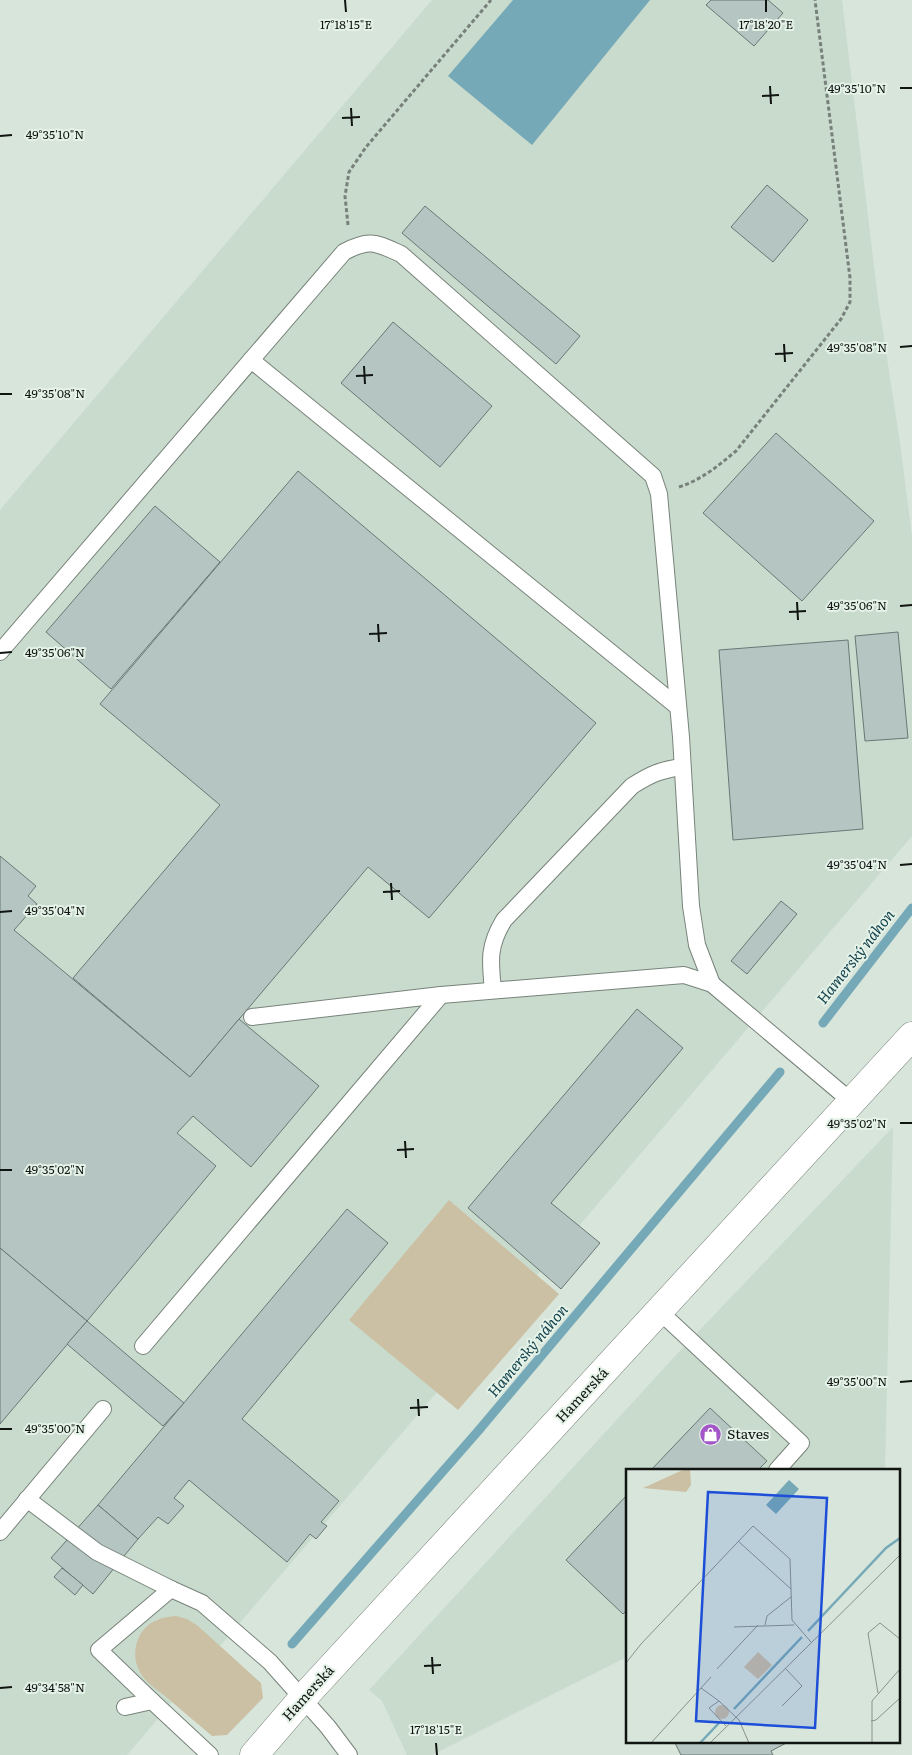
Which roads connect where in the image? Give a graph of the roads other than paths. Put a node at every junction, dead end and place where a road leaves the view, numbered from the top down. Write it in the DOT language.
graph roads {
  1 [pos="251,360"];
  2 [pos="0,652"];
  3 [pos="678,707"];
  4 [pos="682,767"];
  5 [pos="712,984"];
  6 [pos="493,990"];
  7 [pos="441,995"];
  8 [pos="252,1017"];
  9 [pos="912,1036"];
  10 [pos="852,1102"];
  11 [pos="659,1311"];
  12 [pos="143,1346"];
  13 [pos="102,1409"];
  14 [pos="778,1469"];
  15 [pos="27,1499"];
  16 [pos="0,1532"];
  17 [pos="171,1590"];
  18 [pos="303,1698"];
  19 [pos="152,1701"];
  20 [pos="125,1707"];
  21 [pos="210,1755"];
  22 [pos="254,1755"];
  23 [pos="349,1755"];
  1 -- 2 [label="lane"];
  1 -- 3 [label="lane"];
  1 -- 3 [label="lane"];
  3 -- 4 [label="lane"];
  4 -- 5 [label="lane"];
  4 -- 6 [label="lane"];
  5 -- 6 [label="lane"];
  5 -- 10 [label="lane"];
  6 -- 7 [label="lane"];
  7 -- 8 [label="lane"];
  7 -- 12 [label="lane"];
  9 -- 10 [label="street, Hamerská"];
  10 -- 11 [label="street, Hamerská"];
  11 -- 14 [label="lane"];
  11 -- 18 [label="street, Hamerská"];
  13 -- 15 [label="lane"];
  15 -- 16 [label="lane"];
  15 -- 17 [label="lane"];
  17 -- 18 [label="lane"];
  17 -- 19 [label="lane"];
  18 -- 22 [label="street, Hamerská"];
  18 -- 23 [label="lane"];
  19 -- 20 [label="lane"];
  19 -- 21 [label="lane"];
}
